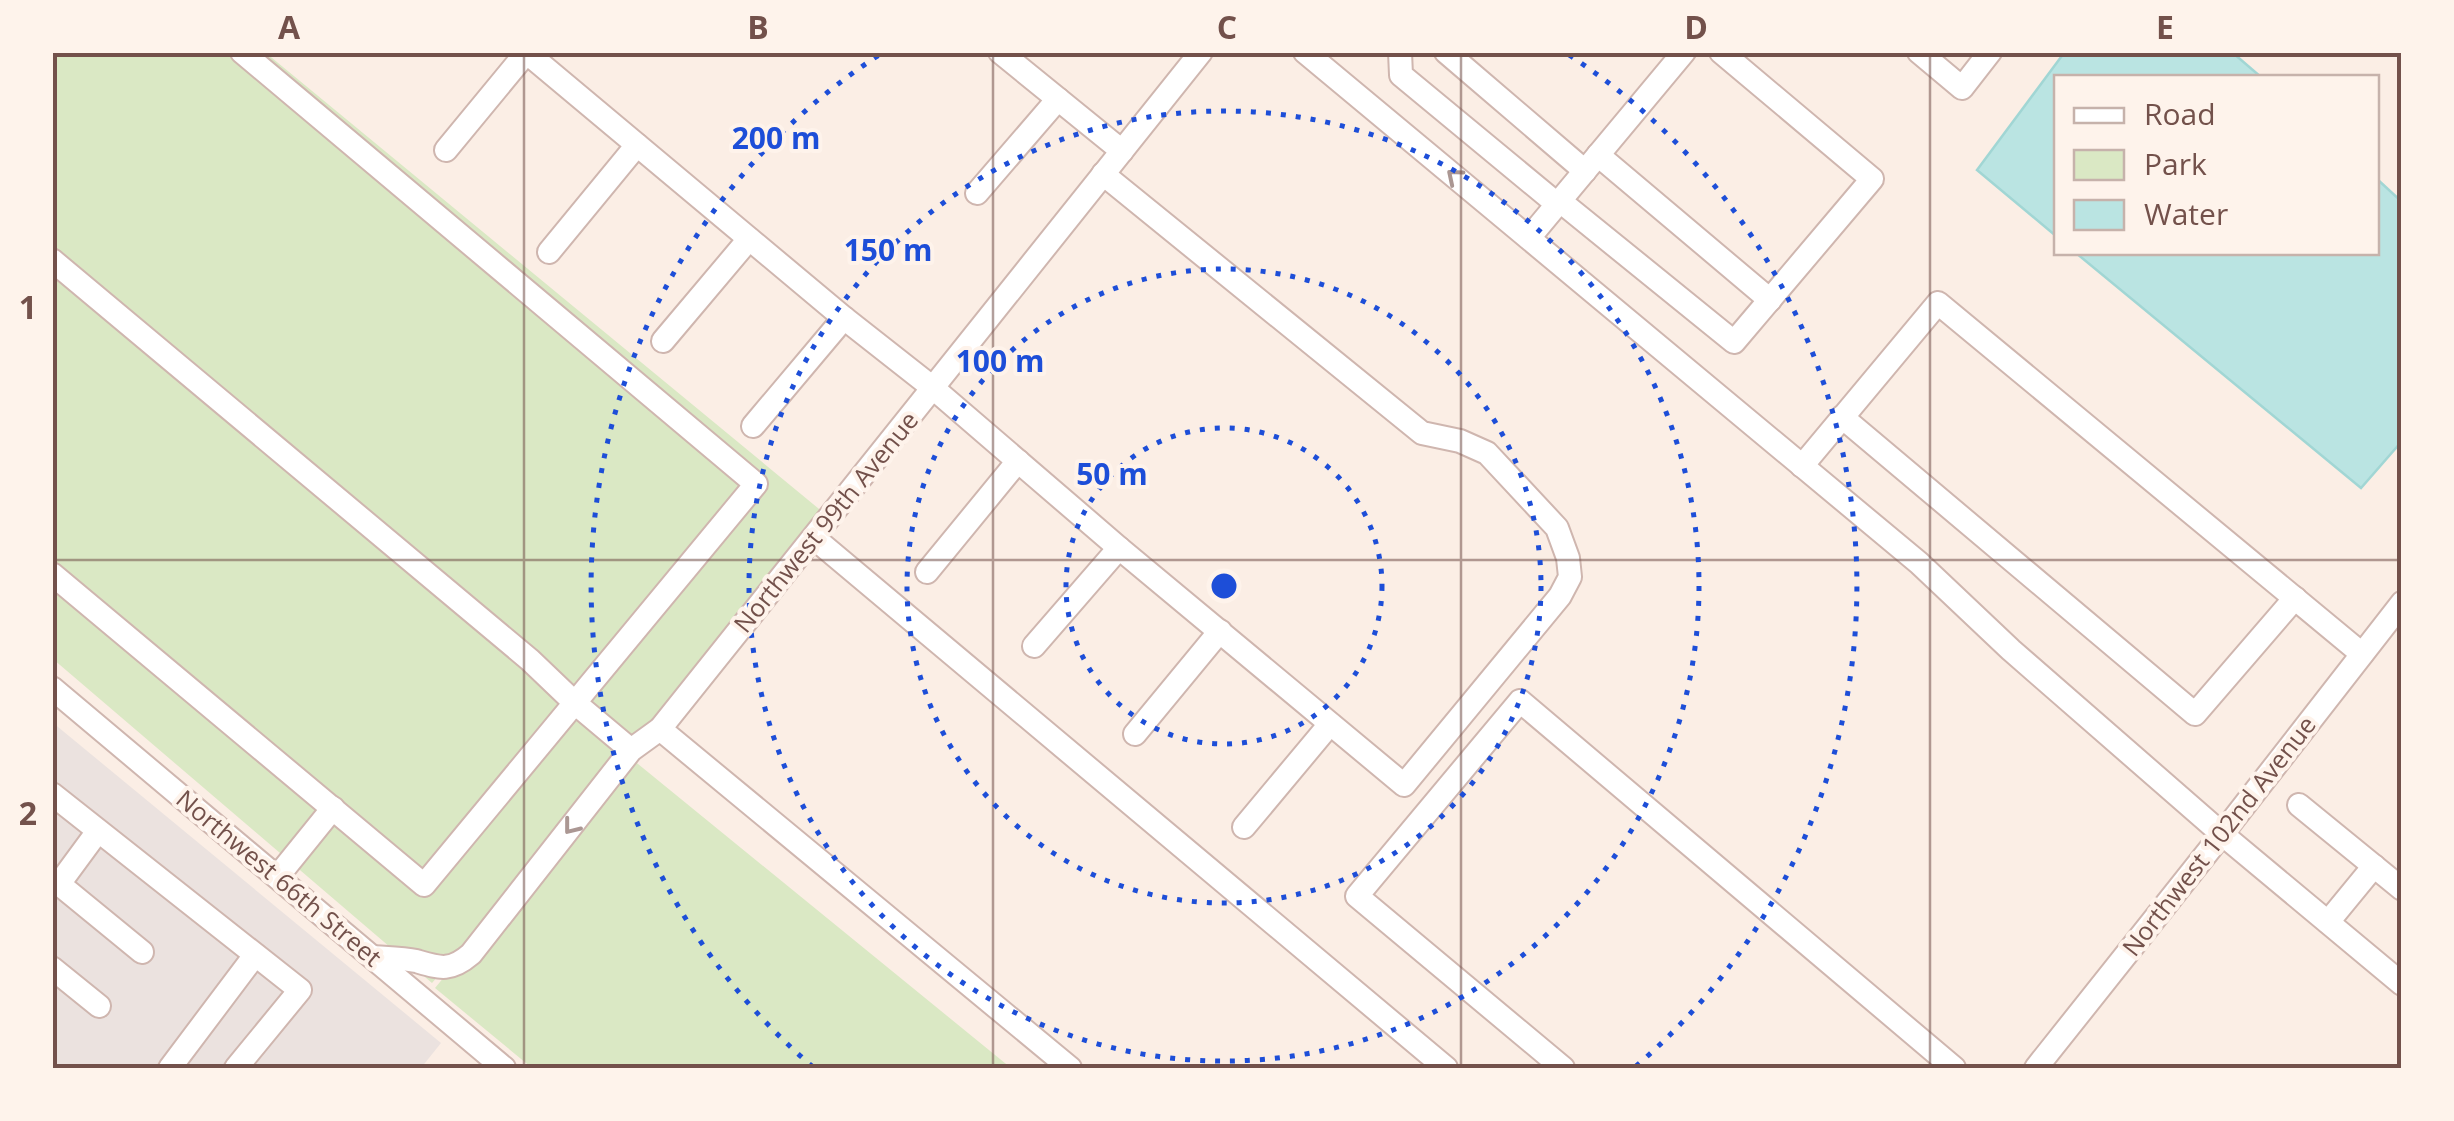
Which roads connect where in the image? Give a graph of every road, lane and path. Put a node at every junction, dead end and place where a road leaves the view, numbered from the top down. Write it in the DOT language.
graph roads {
  1 [pos="242,52"];
  2 [pos="1000,52"];
  3 [pos="1200,52"];
  4 [pos="1305,52"];
  5 [pos="1400,52"];
  6 [pos="1446,52"];
  7 [pos="1684,52"];
  8 [pos="1721,52"];
  9 [pos="1919,52"];
  10 [pos="1990,52"];
  11 [pos="526,53"];
  12 [pos="1058,99"];
  13 [pos="1511,109"];
  14 [pos="637,145"];
  15 [pos="446,150"];
  16 [pos="1491,150"];
  17 [pos="1122,151"];
  18 [pos="1592,163"];
  19 [pos="1103,174"];
  20 [pos="976,194"];
  21 [pos="1559,203"];
  22 [pos="1529,238"];
  23 [pos="749,239"];
  24 [pos="549,252"];
  25 [pos="52,260"];
  26 [pos="1770,300"];
  27 [pos="844,318"];
  28 [pos="663,341"];
  29 [pos="933,388"];
  30 [pos="1842,418"];
  31 [pos="753,426"];
  32 [pos="1018,461"];
  33 [pos="1802,466"];
  34 [pos="814,538"];
  35 [pos="1120,548"];
  36 [pos="927,572"];
  37 [pos="52,574"];
  38 [pos="2294,598"];
  39 [pos="2401,606"];
  40 [pos="1220,632"];
  41 [pos="1034,646"];
  42 [pos="2362,654"];
  43 [pos="52,688"];
  44 [pos="575,704"];
  45 [pos="1330,724"];
  46 [pos="660,730"];
  47 [pos="1135,734"];
  48 [pos="631,750"];
  49 [pos="52,794"];
  50 [pos="2299,805"];
  51 [pos="333,808"];
  52 [pos="1244,828"];
  53 [pos="98,831"];
  54 [pos="2222,834"];
  55 [pos="2374,866"];
  56 [pos="278,876"];
  57 [pos="54,884"];
  58 [pos="2402,889"];
  59 [pos="2328,922"];
  60 [pos="142,952"];
  61 [pos="255,954"];
  62 [pos="374,957"];
  63 [pos="52,968"];
  64 [pos="2402,984"];
  65 [pos="98,1006"];
  66 [pos="170,1068"];
  67 [pos="236,1068"];
  68 [pos="504,1068"];
  69 [pos="1070,1068"];
  70 [pos="1446,1068"];
  71 [pos="1563,1068"];
  72 [pos="1954,1068"];
  73 [pos="2036,1068"];
  1 -- 44 [label="street"];
  2 -- 12 [label="street"];
  3 -- 17 [label="street, Northwest 99th Avenue"];
  22 -- 4 [label="street, one-way"];
  5 -- 16 [label="street"];
  6 -- 13 [label="street"];
  7 -- 18 [label="street"];
  8 -- 26 [label="street"];
  9 -- 10 [label="street"];
  11 -- 14 [label="street"];
  11 -- 15 [label="street"];
  12 -- 17 [label="street"];
  12 -- 20 [label="street"];
  13 -- 16 [label="street"];
  13 -- 18 [label="street"];
  14 -- 23 [label="street"];
  14 -- 24 [label="street"];
  16 -- 21 [label="street"];
  17 -- 19 [label="street, Northwest 99th Avenue"];
  18 -- 21 [label="street"];
  18 -- 26 [label="street"];
  19 -- 29 [label="street, Northwest 99th Avenue"];
  19 -- 45 [label="street"];
  21 -- 22 [label="street"];
  21 -- 26 [label="street"];
  22 -- 33 [label="street"];
  23 -- 27 [label="street"];
  23 -- 28 [label="street"];
  25 -- 44 [label="street"];
  27 -- 29 [label="street"];
  27 -- 31 [label="street"];
  29 -- 32 [label="street"];
  29 -- 34 [label="street, Northwest 99th Avenue"];
  30 -- 33 [label="street"];
  30 -- 38 [label="street"];
  30 -- 38 [label="street"];
  32 -- 35 [label="street"];
  32 -- 36 [label="street"];
  33 -- 54 [label="street"];
  34 -- 46 [label="street, Northwest 99th Avenue"];
  34 -- 70 [label="street"];
  35 -- 40 [label="street"];
  35 -- 41 [label="street"];
  37 -- 51 [label="street"];
  38 -- 42 [label="street"];
  39 -- 42 [label="street, Northwest 102nd Avenue"];
  40 -- 45 [label="street"];
  40 -- 47 [label="street"];
  42 -- 54 [label="street, Northwest 102nd Avenue"];
  43 -- 56 [label="street, Northwest 66th Street"];
  44 -- 48 [label="street"];
  44 -- 51 [label="street"];
  45 -- 52 [label="street"];
  46 -- 48 [label="street, Northwest 99th Avenue"];
  46 -- 69 [label="street"];
  48 -- 62 [label="street, Northwest 99th Avenue, one-way"];
  49 -- 53 [label="street"];
  50 -- 55 [label="street"];
  51 -- 56 [label="street"];
  53 -- 57 [label="street"];
  53 -- 61 [label="street"];
  54 -- 59 [label="street"];
  54 -- 73 [label="street, Northwest 102nd Avenue"];
  55 -- 58 [label="street"];
  55 -- 59 [label="street"];
  56 -- 62 [label="street, Northwest 66th Street"];
  57 -- 60 [label="street"];
  59 -- 64 [label="street"];
  61 -- 66 [label="street"];
  61 -- 67 [label="street"];
  62 -- 68 [label="street, Northwest 66th Street"];
  63 -- 65 [label="street"];
  71 -- 72 [label="street"];
}
